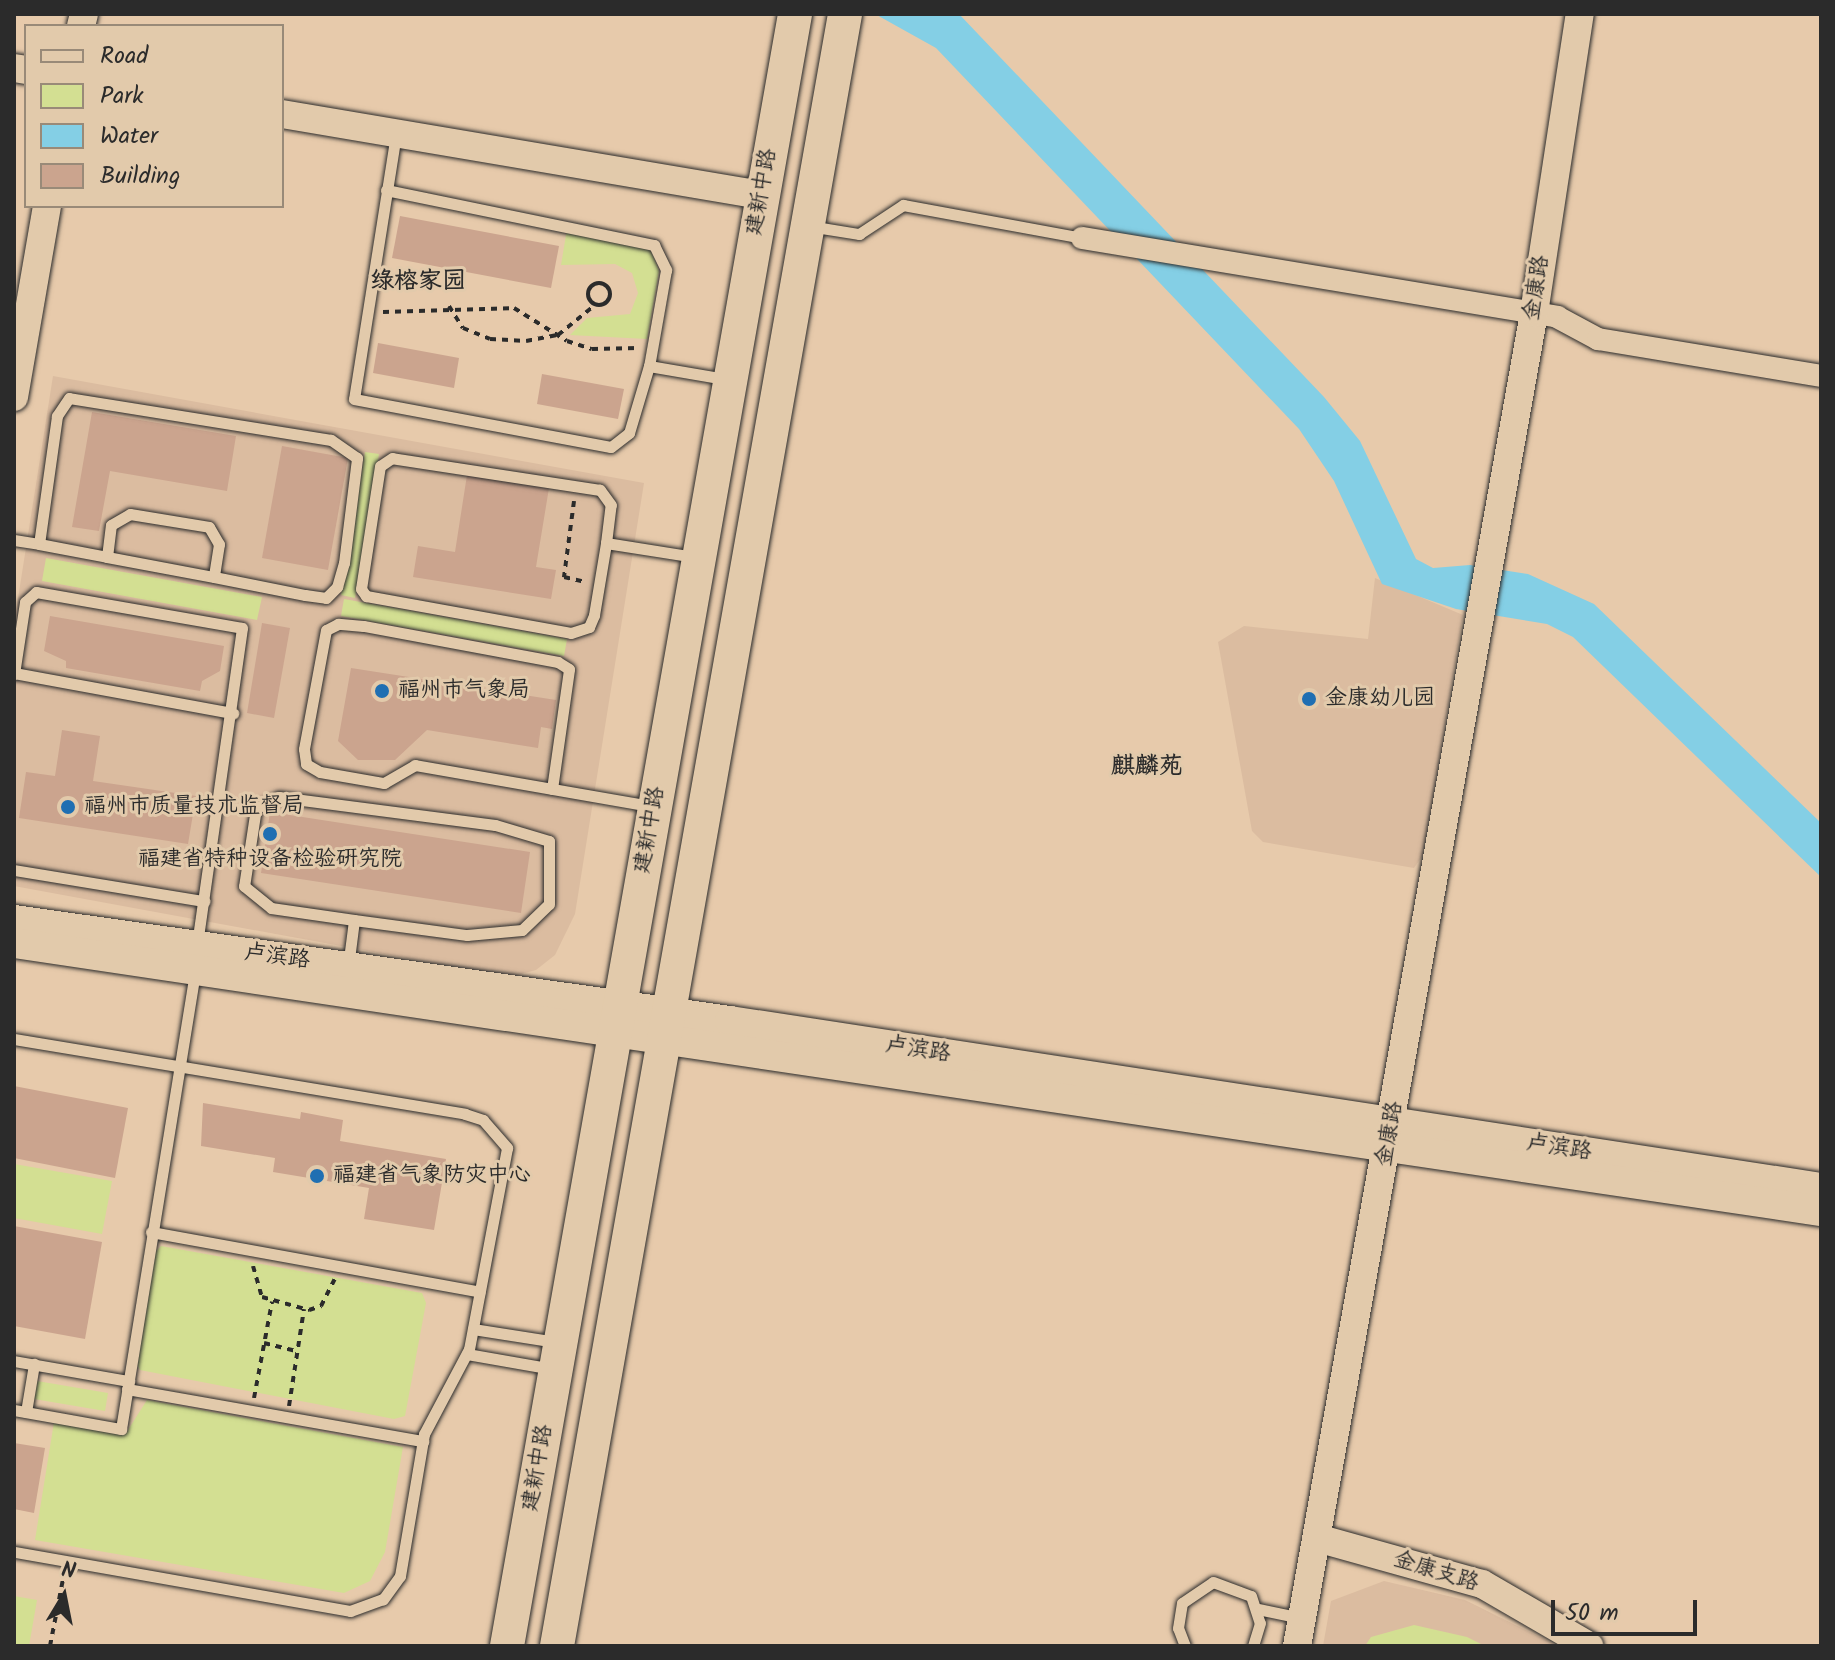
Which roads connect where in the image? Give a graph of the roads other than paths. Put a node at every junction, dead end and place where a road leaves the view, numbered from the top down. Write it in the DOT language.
graph roads {
  1 [pos="795,14"];
  2 [pos="845,14"];
  3 [pos="1580,14"];
  4 [pos="284,114"];
  5 [pos="396,133"];
  6 [pos="386,190"];
  7 [pos="760,195"];
  8 [pos="46,208"];
  9 [pos="808,226"];
  10 [pos="1082,238"];
  11 [pos="21,306"];
  12 [pos="1534,313"];
  13 [pos="18,342"];
  14 [pos="649,366"];
  15 [pos="1821,376"];
  16 [pos="730,380"];
  17 [pos="14,397"];
  18 [pos="14,540"];
  19 [pos="606,543"];
  20 [pos="39,544"];
  21 [pos="107,557"];
  22 [pos="698,558"];
  23 [pos="214,577"];
  24 [pos="14,674"];
  25 [pos="233,713"];
  26 [pos="552,789"];
  27 [pos="654,807"];
  28 [pos="14,870"];
  29 [pos="204,901"];
  30 [pos="14,920"];
  31 [pos="354,920"];
  32 [pos="14,943"];
  33 [pos="196,957"];
  34 [pos="348,967"];
  35 [pos="617,1016"];
  36 [pos="666,1024"];
  37 [pos="14,1039"];
  38 [pos="178,1064"];
  39 [pos="1390,1134"];
  40 [pos="1821,1188"];
  41 [pos="1821,1211"];
  42 [pos="151,1232"];
  43 [pos="480,1292"];
  44 [pos="473,1329"];
  45 [pos="467,1354"];
  46 [pos="558,1356"];
  47 [pos="14,1361"];
  48 [pos="34,1364"];
  49 [pos="128,1385"];
  50 [pos="20,1411"];
  51 [pos="423,1441"];
  52 [pos="1317,1538"];
  53 [pos="14,1552"];
  54 [pos="1258,1609"];
  55 [pos="1302,1618"];
  56 [pos="507,1646"];
  57 [pos="557,1646"];
  58 [pos="1185,1646"];
  59 [pos="1253,1646"];
  60 [pos="1297,1646"];
  61 [pos="1589,1646"];
  1 -- 7 [label="main road, 建新中路"];
  2 -- 9 [label="main road"];
  3 -- 12 [label="street, 金康路"];
  4 -- 5 [label="street"];
  5 -- 6 [label="lane"];
  5 -- 7 [label="street"];
  6 -- 14 [label="lane"];
  6 -- 14 [label="lane"];
  7 -- 16 [label="main road, 建新中路"];
  8 -- 11 [label="street"];
  9 -- 10 [label="lane"];
  9 -- 36 [label="main road"];
  10 -- 12 [label="street"];
  11 -- 13 [label="street"];
  12 -- 15 [label="street"];
  12 -- 39 [label="street, 金康路"];
  13 -- 17 [label="street"];
  14 -- 16 [label="lane"];
  16 -- 22 [label="main road, 建新中路"];
  18 -- 20 [label="lane"];
  19 -- 19 [label="lane"];
  19 -- 22 [label="lane"];
  20 -- 21 [label="lane"];
  20 -- 23 [label="lane"];
  21 -- 23 [label="lane"];
  21 -- 23 [label="lane"];
  22 -- 27 [label="main road, 建新中路"];
  24 -- 25 [label="lane"];
  24 -- 25 [label="lane"];
  25 -- 29 [label="lane"];
  26 -- 26 [label="lane"];
  26 -- 27 [label="lane"];
  27 -- 35 [label="main road, 建新中路"];
  28 -- 29 [label="lane"];
  29 -- 33 [label="lane"];
  30 -- 33 [label="main road, 卢滨路"];
  31 -- 31 [label="lane"];
  31 -- 34 [label="lane"];
  32 -- 33 [label="main road"];
  33 -- 34 [label="main road, 卢滨路"];
  33 -- 35 [label="main road"];
  33 -- 38 [label="lane"];
  34 -- 35 [label="main road, 卢滨路"];
  35 -- 36 [label="main road, 卢滨路"];
  35 -- 46 [label="main road, 建新中路"];
  36 -- 39 [label="main road, 卢滨路"];
  36 -- 57 [label="main road"];
  37 -- 38 [label="lane"];
  38 -- 42 [label="lane"];
  38 -- 43 [label="lane"];
  39 -- 40 [label="main road, 卢滨路"];
  39 -- 41 [label="main road"];
  39 -- 52 [label="street, 金康路"];
  42 -- 43 [label="lane"];
  42 -- 49 [label="lane"];
  43 -- 44 [label="lane"];
  44 -- 45 [label="lane"];
  44 -- 46 [label="lane"];
  45 -- 46 [label="lane"];
  45 -- 51 [label="lane"];
  46 -- 56 [label="main road, 建新中路"];
  47 -- 48 [label="lane"];
  48 -- 49 [label="lane"];
  48 -- 50 [label="lane"];
  49 -- 50 [label="lane"];
  49 -- 51 [label="lane"];
  51 -- 53 [label="lane"];
  52 -- 55 [label="street, 金康路"];
  52 -- 61 [label="street, 金康支路"];
  54 -- 55 [label="lane"];
  54 -- 58 [label="lane"];
  54 -- 59 [label="lane"];
  55 -- 60 [label="street, 金康路"];
}
